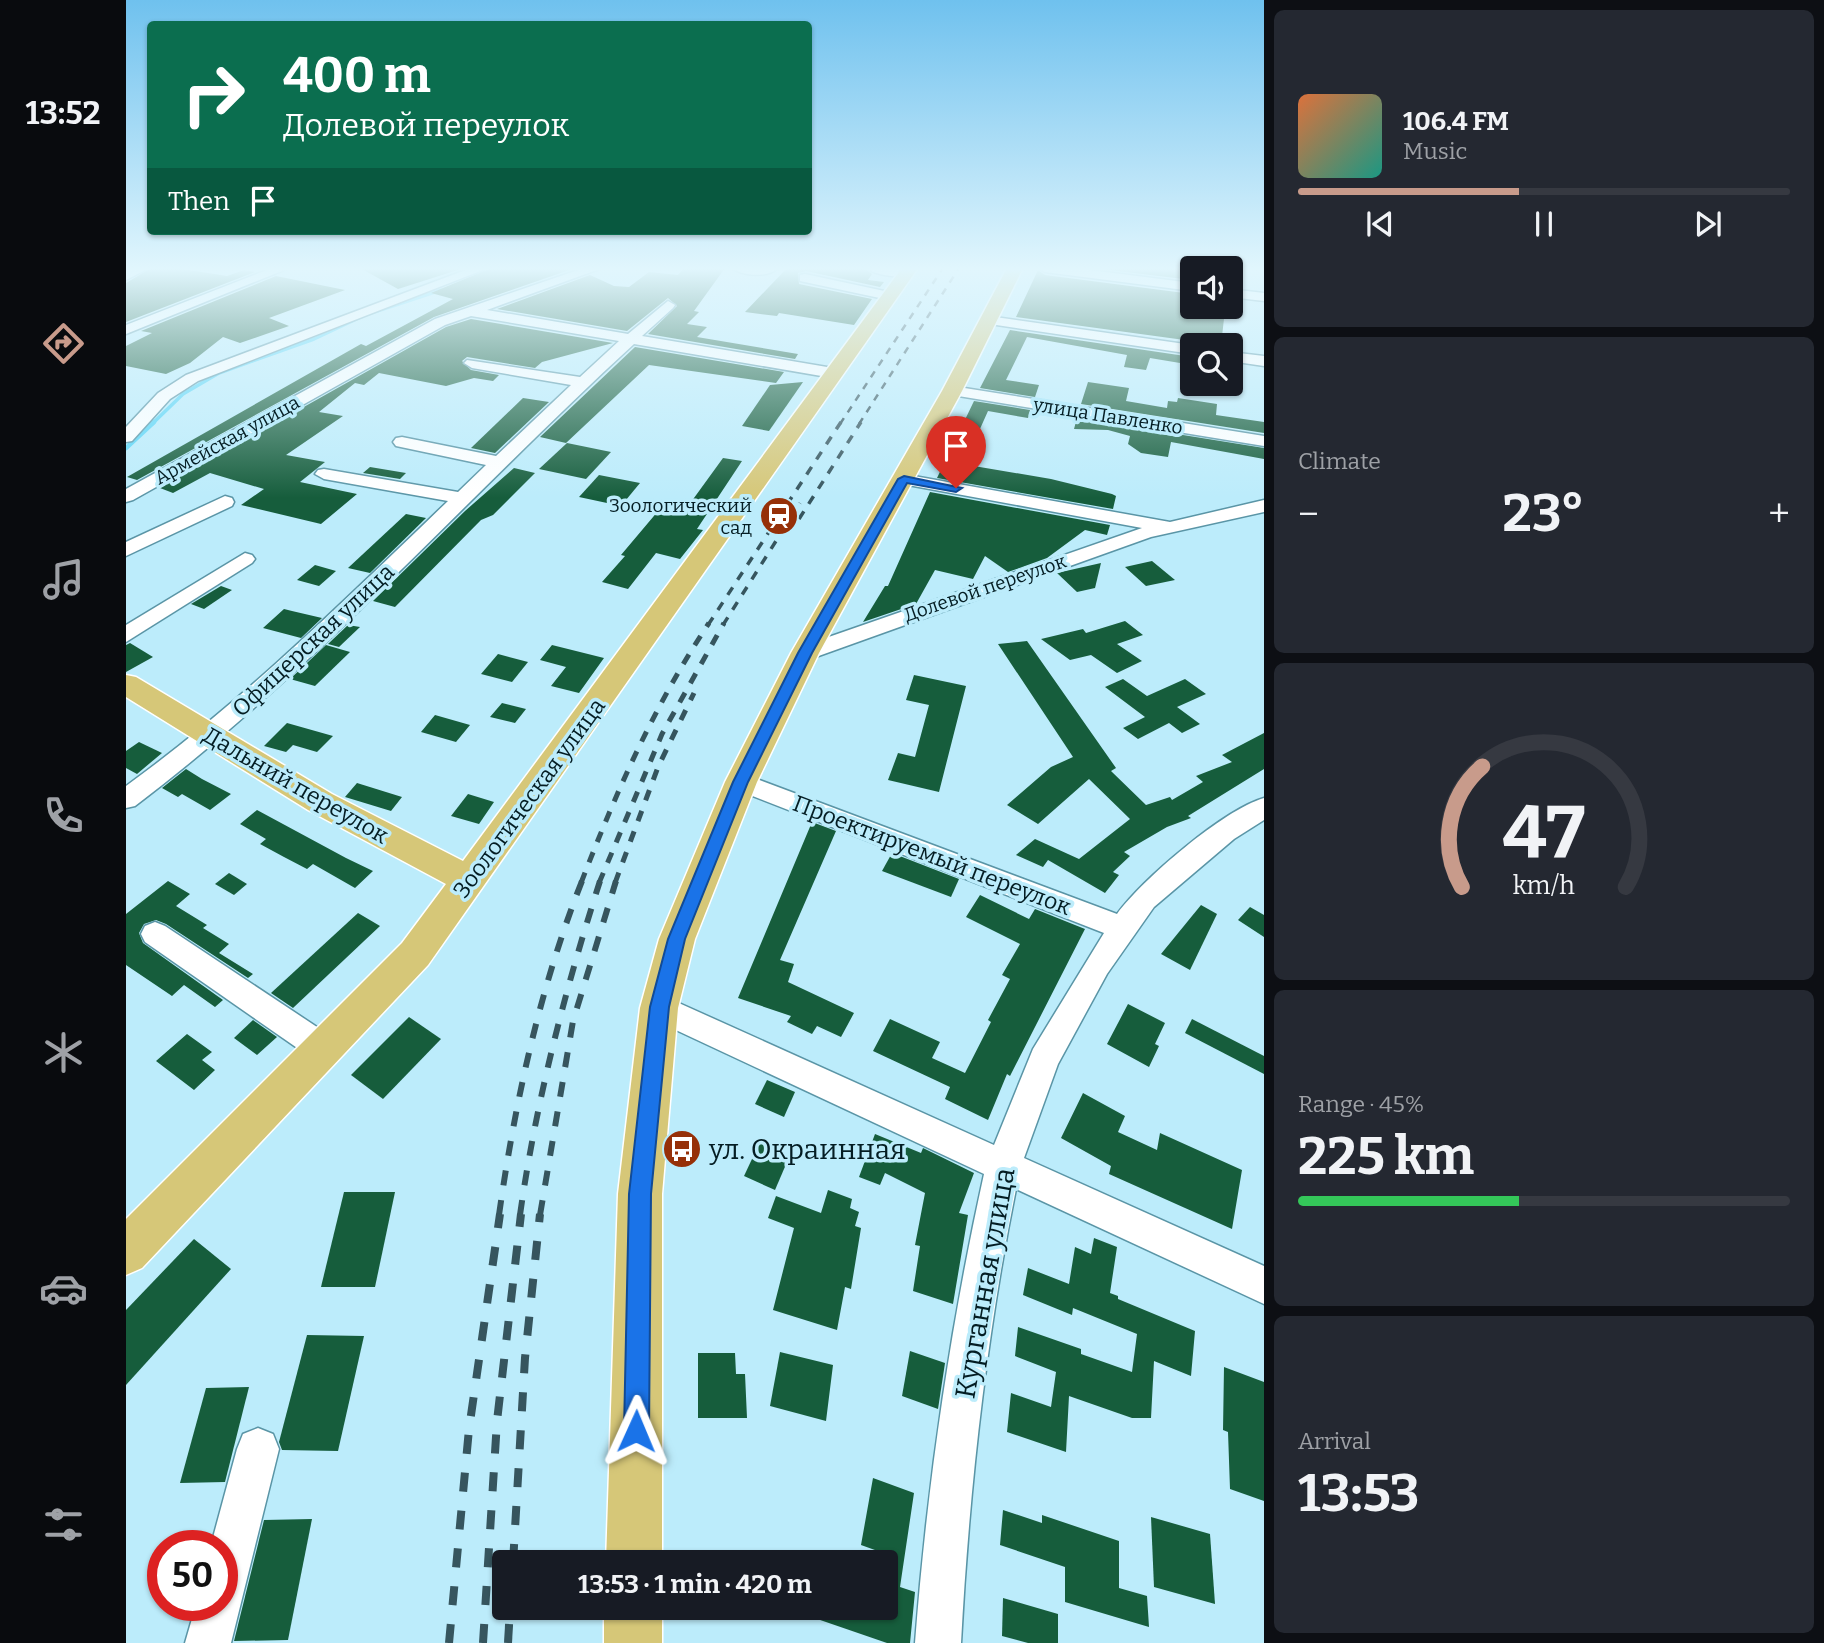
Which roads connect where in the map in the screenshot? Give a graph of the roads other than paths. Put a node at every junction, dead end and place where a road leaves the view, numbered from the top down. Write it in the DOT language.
graph roads {
  1 [pos="280,345"];
  2 [pos="399,345"];
  3 [pos="623,345"];
  4 [pos="657,345"];
  5 [pos="854,345"];
  6 [pos="975,345"];
  7 [pos="1150,345"];
  8 [pos="1180,349"];
  9 [pos="1243,358"];
  10 [pos="1264,361"];
  11 [pos="472,363"];
  12 [pos="834,373"];
  13 [pos="580,382"];
  14 [pos="952,391"];
  15 [pos="126,437"];
  16 [pos="402,442"];
  17 [pos="1264,442"];
  18 [pos="498,462"];
  19 [pos="324,474"];
  20 [pos="904,479"];
  21 [pos="126,496"];
  22 [pos="460,498"];
  23 [pos="225,502"];
  24 [pos="1264,506"];
  25 [pos="1166,526"];
  26 [pos="126,550"];
  27 [pos="244,559"];
  28 [pos="126,635"];
  29 [pos="805,653"];
  30 [pos="126,684"];
  31 [pos="209,736"];
  32 [pos="741,782"];
  33 [pos="126,799"];
  34 [pos="1264,807"];
  35 [pos="470,881"];
  36 [pos="1123,928"];
  37 [pos="155,934"];
  38 [pos="659,1007"];
  39 [pos="324,1049"];
  40 [pos="1004,1164"];
  41 [pos="126,1252"];
  42 [pos="1264,1285"];
  43 [pos="258,1448"];
  44 [pos="237,1530"];
  45 [pos="634,1550"];
  46 [pos="633,1620"];
  47 [pos="214,1621"];
  48 [pos="208,1643"];
  49 [pos="633,1643"];
  50 [pos="938,1643"];
  1 -- 15 [label="street"];
  2 -- 21 [label="street, Армейская улица"];
  3 -- 13 [label="street, Офицерская улица"];
  4 -- 12 [label="street"];
  5 -- 12 [label="main road, Зоологическая улица"];
  6 -- 14 [label="main road"];
  7 -- 8 [label="street"];
  9 -- 10 [label="street"];
  11 -- 13 [label="street"];
  12 -- 35 [label="main road, Зоологическая улица"];
  13 -- 18 [label="street, Офицерская улица"];
  14 -- 17 [label="street, улица Павленко"];
  14 -- 20 [label="main road"];
  16 -- 18 [label="street"];
  18 -- 22 [label="street, Офицерская улица"];
  19 -- 22 [label="street"];
  20 -- 25 [label="street, Долевой переулок"];
  20 -- 29 [label="main road"];
  22 -- 31 [label="street, Офицерская улица"];
  23 -- 26 [label="street"];
  24 -- 25 [label="street, Долевой переулок"];
  25 -- 29 [label="street, Долевой переулок"];
  27 -- 28 [label="street"];
  29 -- 32 [label="main road"];
  30 -- 31 [label="main road, Дальний переулок"];
  31 -- 33 [label="street, Офицерская улица"];
  31 -- 35 [label="main road, Дальний переулок"];
  32 -- 36 [label="street, Проектируемый переулок"];
  32 -- 38 [label="main road"];
  34 -- 36 [label="street, Курганная улица"];
  35 -- 39 [label="main road, Зоологическая улица"];
  36 -- 40 [label="street, Курганная улица"];
  37 -- 39 [label="street"];
  38 -- 40 [label="street"];
  38 -- 45 [label="main road"];
  39 -- 41 [label="main road, Зоологическая улица"];
  40 -- 42 [label="street"];
  40 -- 50 [label="street, Курганная улица"];
  43 -- 44 [label="street"];
  46 -- 49 [label="main road"];
  47 -- 48 [label="street"];
}
